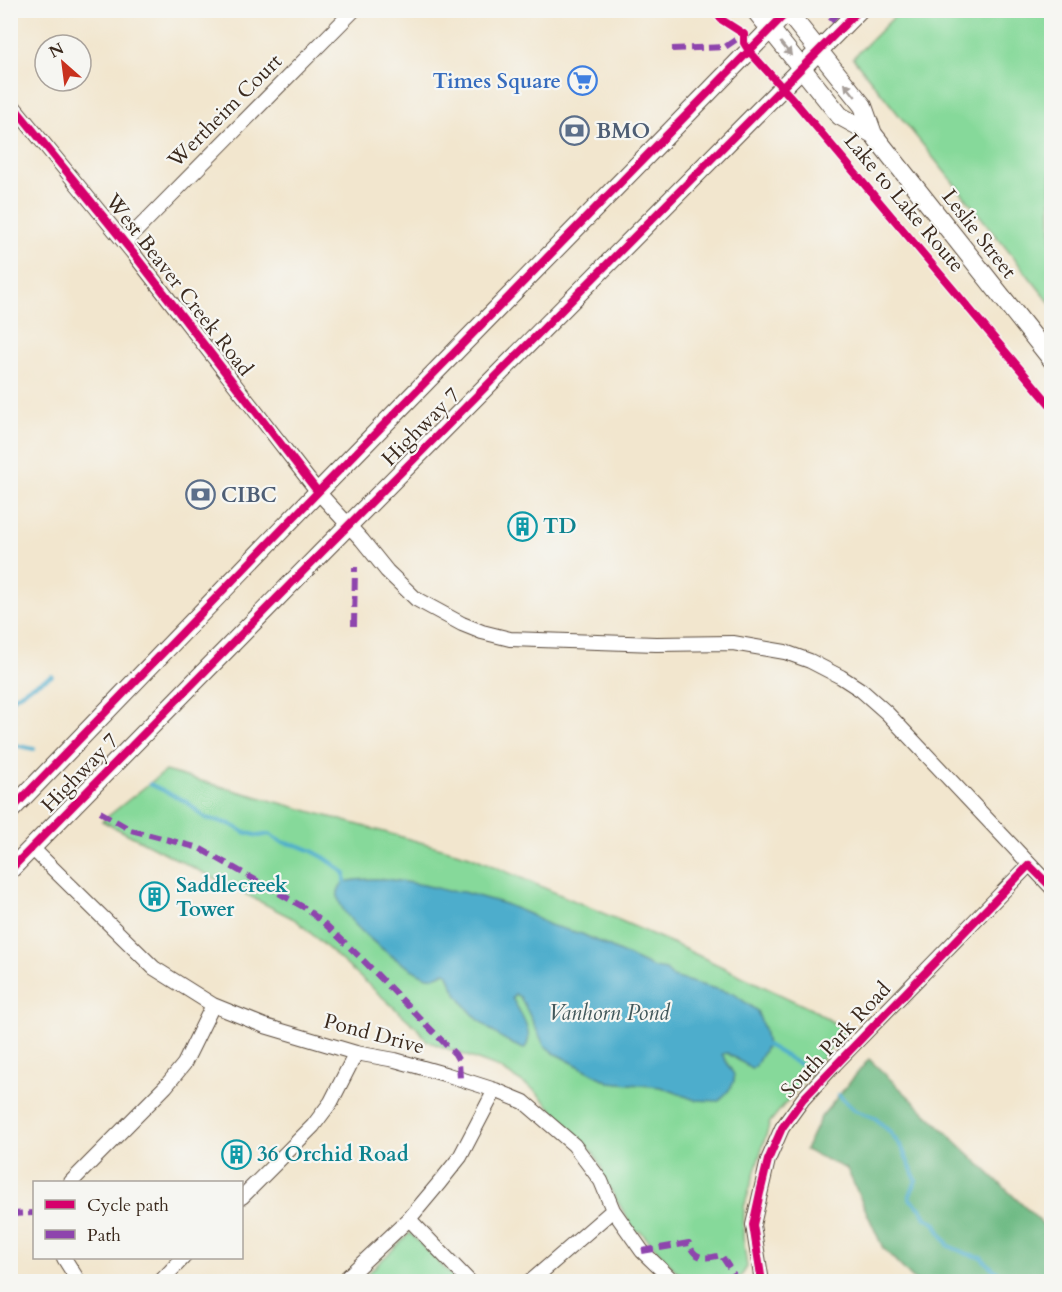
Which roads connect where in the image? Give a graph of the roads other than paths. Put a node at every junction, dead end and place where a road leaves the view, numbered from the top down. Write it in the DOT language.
graph roads {
  1 [pos="354,10"];
  2 [pos="755,10"];
  3 [pos="859,10"];
  4 [pos="787,11"];
  5 [pos="770,29"];
  6 [pos="819,51"];
  7 [pos="801,68"];
  8 [pos="10,102"];
  9 [pos="873,134"];
  10 [pos="125,242"];
  11 [pos="1052,360"];
  12 [pos="318,492"];
  13 [pos="348,526"];
  14 [pos="10,811"];
  15 [pos="32,848"];
  16 [pos="1029,865"];
  17 [pos="10,870"];
  18 [pos="1052,888"];
  19 [pos="213,1005"];
  20 [pos="356,1053"];
  21 [pos="495,1090"];
  22 [pos="72,1181"];
  23 [pos="243,1196"];
  24 [pos="613,1210"];
  25 [pos="409,1219"];
  26 [pos="65,1259"];
  27 [pos="181,1259"];
  28 [pos="79,1281"];
  29 [pos="160,1281"];
  30 [pos="342,1281"];
  31 [pos="470,1281"];
  32 [pos="530,1281"];
  33 [pos="680,1281"];
  34 [pos="762,1281"];
  1 -- 10 [label="street, Wertheim Court"];
  2 -- 5 [label="main road, Leslie Street"];
  3 -- 6 [label="main road, Highway 7"];
  4 -- 5 [label="main road, Highway 7"];
  4 -- 6 [label="main road, Leslie Street"];
  5 -- 7 [label="main road, Leslie Street, one-way"];
  5 -- 12 [label="main road, Highway 7"];
  6 -- 7 [label="main road, Highway 7"];
  9 -- 6 [label="main road, Leslie Street, one-way"];
  7 -- 9 [label="main road, Leslie Street"];
  7 -- 13 [label="main road, Highway 7"];
  8 -- 10 [label="street, West Beaver Creek Road"];
  9 -- 11 [label="main road, Leslie Street"];
  10 -- 12 [label="street, West Beaver Creek Road"];
  12 -- 13 [label="street, West Beaver Creek Road"];
  12 -- 14 [label="main road, Highway 7"];
  13 -- 15 [label="main road, Highway 7"];
  13 -- 16 [label="street, West Beaver Creek Road"];
  15 -- 17 [label="main road, Highway 7"];
  15 -- 19 [label="street, Pond Drive"];
  16 -- 18 [label="street, West Beaver Creek Road"];
  16 -- 34 [label="street, South Park Road"];
  19 -- 20 [label="street, Pond Drive"];
  19 -- 22 [label="street"];
  20 -- 21 [label="street, Pond Drive"];
  20 -- 23 [label="street"];
  21 -- 24 [label="street, Pond Drive"];
  21 -- 25 [label="street"];
  24 -- 32 [label="street"];
  24 -- 33 [label="street, Pond Drive"];
  25 -- 30 [label="street"];
  25 -- 31 [label="street"];
  26 -- 28 [label="street"];
  27 -- 29 [label="street"];
}
